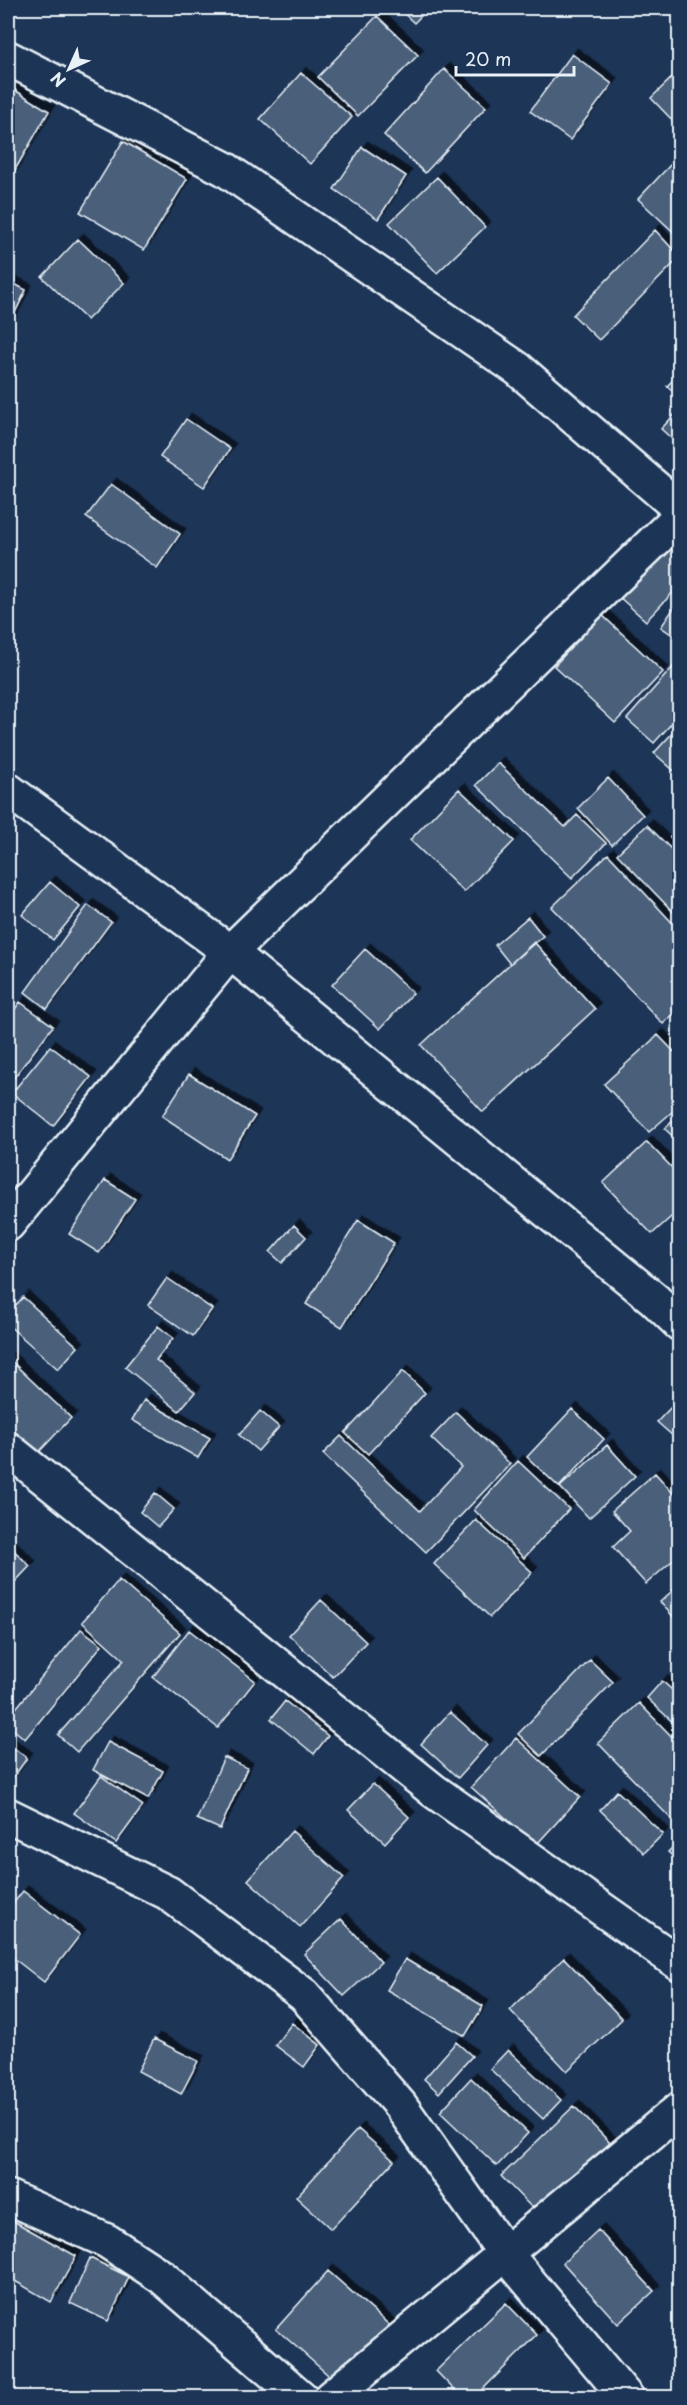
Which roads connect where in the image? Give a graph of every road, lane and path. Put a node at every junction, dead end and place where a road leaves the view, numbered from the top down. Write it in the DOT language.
graph roads {
  1 [pos="8,58"];
  2 [pos="680,509"];
  3 [pos="680,516"];
  4 [pos="8,790"];
  5 [pos="230,952"];
  6 [pos="8,1224"];
  7 [pos="680,1324"];
  8 [pos="8,1449"];
  9 [pos="8,1815"];
  10 [pos="680,1964"];
  11 [pos="680,2109"];
  12 [pos="8,2197"];
  13 [pos="504,2252"];
  14 [pos="302,2397"];
  15 [pos="330,2397"];
  16 [pos="627,2397"];
  1 -- 2 [label="street"];
  3 -- 5 [label="street"];
  4 -- 5 [label="street"];
  5 -- 6 [label="street"];
  5 -- 7 [label="street"];
  8 -- 10 [label="street"];
  9 -- 13 [label="street"];
  11 -- 13 [label="street"];
  12 -- 14 [label="street"];
  13 -- 15 [label="street"];
  13 -- 16 [label="street"];
}
